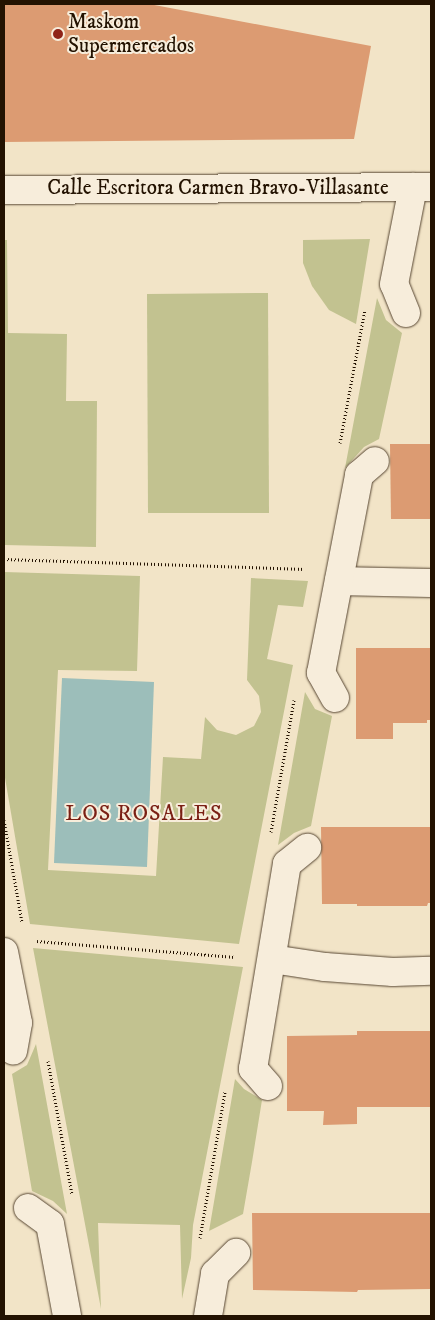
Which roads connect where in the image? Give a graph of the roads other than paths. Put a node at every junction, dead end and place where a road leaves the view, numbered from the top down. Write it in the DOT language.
graph roads {
  1 [pos="422,187"];
  2 [pos="4,190"];
  3 [pos="406,313"];
  4 [pos="375,461"];
  5 [pos="339,581"];
  6 [pos="431,583"];
  7 [pos="335,698"];
  8 [pos="307,848"];
  9 [pos="4,952"];
  10 [pos="272,959"];
  11 [pos="431,971"];
  12 [pos="13,1051"];
  13 [pos="268,1086"];
  14 [pos="28,1208"];
  15 [pos="236,1253"];
  16 [pos="67,1316"];
  17 [pos="208,1316"];
  1 -- 2 [label="street, Calle Escritora Carmen Bravo-Villasante"];
  1 -- 3 [label="street"];
  4 -- 5 [label="street"];
  5 -- 6 [label="street"];
  5 -- 7 [label="street"];
  8 -- 10 [label="street"];
  9 -- 12 [label="street"];
  10 -- 11 [label="street"];
  10 -- 13 [label="street"];
  14 -- 16 [label="street"];
  15 -- 17 [label="street"];
}
